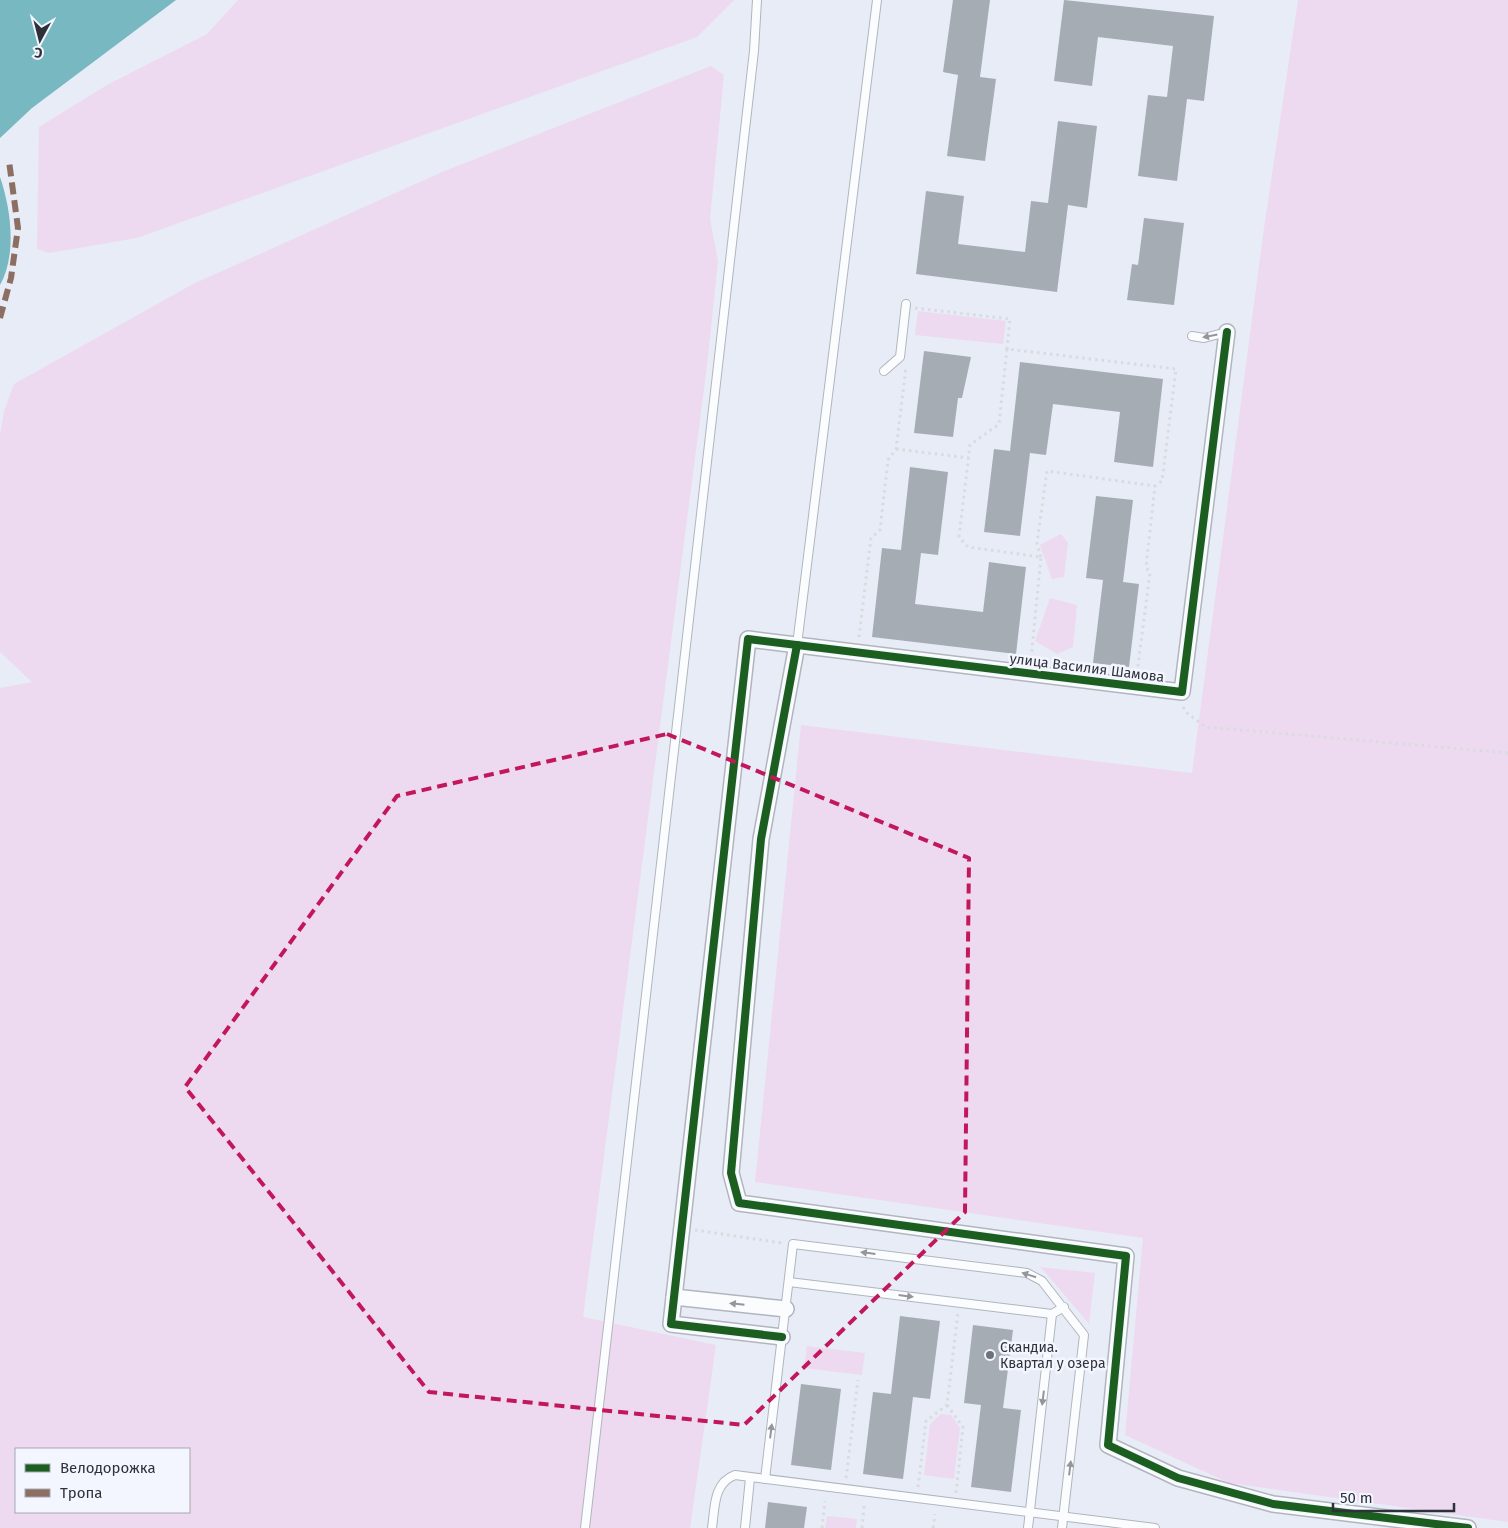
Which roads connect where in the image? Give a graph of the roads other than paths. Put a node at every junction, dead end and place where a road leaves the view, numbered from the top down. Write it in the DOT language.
graph roads {
  1 [pos="757,0"];
  2 [pos="877,0"];
  3 [pos="906,304"];
  4 [pos="1227,332"];
  5 [pos="1192,336"];
  6 [pos="884,371"];
  7 [pos="797,645"];
  8 [pos="789,1282"];
  9 [pos="674,1297"];
  10 [pos="1064,1307"];
  11 [pos="786,1309"];
  12 [pos="1052,1314"];
  13 [pos="782,1337"];
  14 [pos="750,1478"];
  15 [pos="765,1479"];
  16 [pos="1030,1512"];
  17 [pos="1064,1517"];
  18 [pos="1130,1526"];
  19 [pos="585,1528"];
  20 [pos="712,1528"];
  21 [pos="744,1528"];
  22 [pos="1028,1528"];
  23 [pos="1062,1528"];
  24 [pos="1155,1528"];
  25 [pos="1468,1528"];
  1 -- 19 [label="lane"];
  2 -- 7 [label="lane"];
  3 -- 6 [label="lane"];
  4 -- 5 [label="lane, one-way"];
  4 -- 7 [label="street, улица Василия Шамова"];
  7 -- 9 [label="street, улица Василия Шамова"];
  7 -- 25 [label="street"];
  10 -- 8 [label="lane, one-way"];
  8 -- 11 [label="lane"];
  8 -- 12 [label="lane, one-way"];
  11 -- 9 [label="street, one-way"];
  9 -- 13 [label="street"];
  10 -- 12 [label="lane"];
  17 -- 10 [label="lane, one-way"];
  11 -- 13 [label="lane"];
  12 -- 16 [label="lane, one-way"];
  15 -- 13 [label="lane, one-way"];
  14 -- 15 [label="lane"];
  14 -- 20 [label="lane"];
  14 -- 21 [label="lane"];
  15 -- 16 [label="lane"];
  16 -- 17 [label="lane"];
  16 -- 22 [label="lane"];
  17 -- 18 [label="lane"];
  17 -- 23 [label="lane"];
  18 -- 24 [label="lane"];
}
